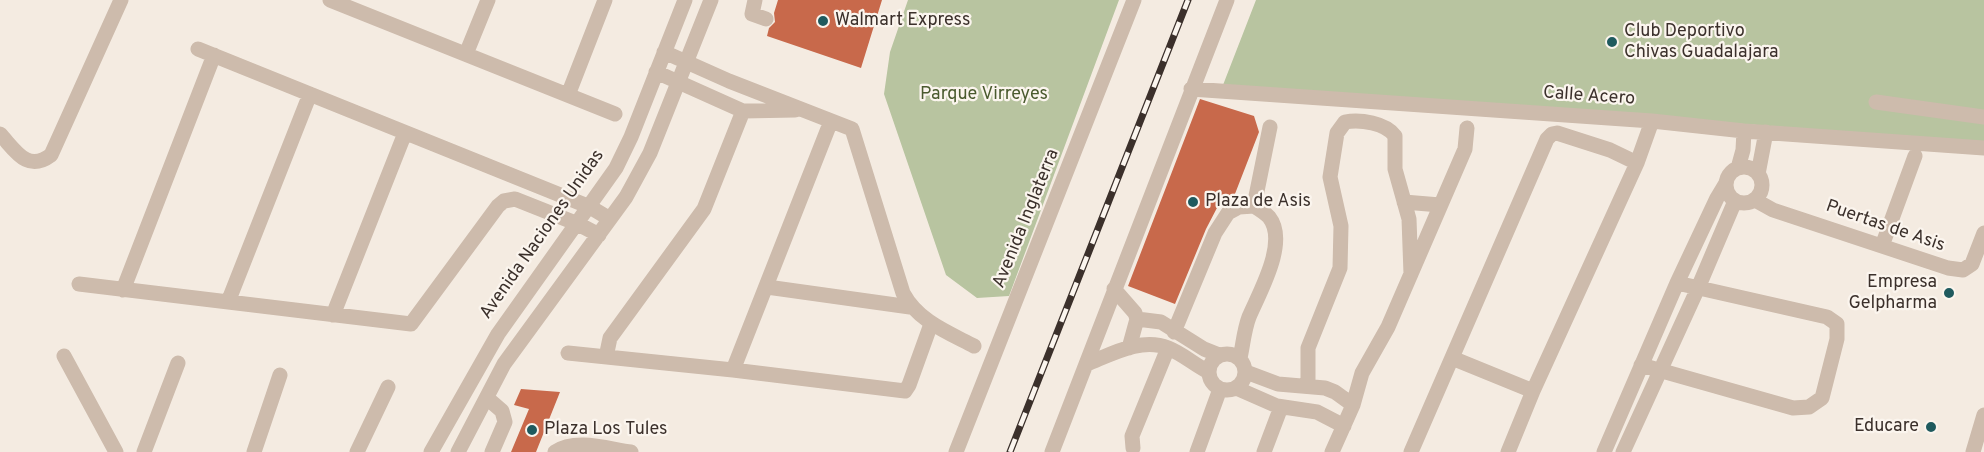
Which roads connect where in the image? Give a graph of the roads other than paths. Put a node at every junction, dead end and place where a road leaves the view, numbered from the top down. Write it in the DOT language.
graph roads {
  1 [pos="121,0"];
  2 [pos="330,0"];
  3 [pos="488,0"];
  4 [pos="605,0"];
  5 [pos="685,0"];
  6 [pos="711,0"];
  7 [pos="756,0"];
  8 [pos="1134,0"];
  9 [pos="1227,0"];
  10 [pos="355,5"];
  11 [pos="766,19"];
  12 [pos="198,49"];
  13 [pos="664,52"];
  14 [pos="466,54"];
  15 [pos="214,55"];
  16 [pos="686,62"];
  17 [pos="657,72"];
  18 [pos="678,82"];
  19 [pos="1191,89"];
  20 [pos="310,94"];
  21 [pos="568,95"];
  22 [pos="1876,102"];
  23 [pos="806,110"];
  24 [pos="743,111"];
  25 [pos="615,114"];
  26 [pos="1984,117"];
  27 [pos="831,121"];
  28 [pos="1652,121"];
  29 [pos="1270,127"];
  30 [pos="1467,128"];
  31 [pos="1744,131"];
  32 [pos="1766,132"];
  33 [pos="405,133"];
  34 [pos="0,134"];
  35 [pos="1984,148"];
  36 [pos="1915,156"];
  37 [pos="1637,163"];
  38 [pos="1738,168"];
  39 [pos="1758,174"];
  40 [pos="1726,183"];
  41 [pos="1755,200"];
  42 [pos="1735,201"];
  43 [pos="1404,202"];
  44 [pos="1440,205"];
  45 [pos="1254,206"];
  46 [pos="590,207"];
  47 [pos="610,219"];
  48 [pos="578,224"];
  49 [pos="1984,233"];
  50 [pos="599,235"];
  51 [pos="1882,246"];
  52 [pos="1411,274"];
  53 [pos="1677,283"];
  54 [pos="79,284"];
  55 [pos="767,287"];
  56 [pos="1698,288"];
  57 [pos="1114,289"];
  58 [pos="123,290"];
  59 [pos="228,302"];
  60 [pos="910,307"];
  61 [pos="333,315"];
  62 [pos="1137,319"];
  63 [pos="931,324"];
  64 [pos="1174,332"];
  65 [pos="974,346"];
  66 [pos="1129,348"];
  67 [pos="1168,348"];
  68 [pos="486,353"];
  69 [pos="568,353"];
  70 [pos="1219,355"];
  71 [pos="63,356"];
  72 [pos="606,357"];
  73 [pos="1240,358"];
  74 [pos="1452,358"];
  75 [pos="178,363"];
  76 [pos="504,364"];
  77 [pos="1087,364"];
  78 [pos="1641,365"];
  79 [pos="733,370"];
  80 [pos="1659,371"];
  81 [pos="1209,372"];
  82 [pos="1246,372"];
  83 [pos="280,375"];
  84 [pos="1308,385"];
  85 [pos="388,387"];
  86 [pos="1228,388"];
  87 [pos="1533,391"];
  88 [pos="487,398"];
  89 [pos="1353,405"];
  90 [pos="1281,407"];
  91 [pos="1983,421"];
  92 [pos="1344,426"];
  93 [pos="1133,448"];
  94 [pos="116,452"];
  95 [pos="144,452"];
  96 [pos="254,452"];
  97 [pos="357,452"];
  98 [pos="431,452"];
  99 [pos="458,452"];
  100 [pos="492,452"];
  101 [pos="555,452"];
  102 [pos="631,452"];
  103 [pos="956,452"];
  104 [pos="1052,452"];
  105 [pos="1197,452"];
  106 [pos="1264,452"];
  107 [pos="1332,452"];
  108 [pos="1411,452"];
  109 [pos="1508,452"];
  110 [pos="1604,452"];
  111 [pos="1623,452"];
  112 [pos="1973,452"];
  1 -- 34 [label="street"];
  2 -- 10 [label="street"];
  3 -- 14 [label="street"];
  4 -- 21 [label="street"];
  5 -- 13 [label="street, Avenida Naciones Unidas"];
  6 -- 16 [label="street"];
  7 -- 11 [label="street"];
  8 -- 103 [label="street, Avenida Inglaterra"];
  9 -- 19 [label="street"];
  10 -- 14 [label="street"];
  12 -- 15 [label="street"];
  13 -- 16 [label="street"];
  13 -- 17 [label="street, Avenida Naciones Unidas"];
  14 -- 21 [label="street"];
  15 -- 20 [label="street"];
  15 -- 58 [label="street"];
  16 -- 18 [label="street"];
  16 -- 23 [label="street"];
  17 -- 18 [label="street"];
  17 -- 46 [label="street, Avenida Naciones Unidas"];
  18 -- 24 [label="street"];
  18 -- 47 [label="street"];
  19 -- 28 [label="street, Calle Acero"];
  19 -- 57 [label="street"];
  20 -- 33 [label="street"];
  20 -- 59 [label="street"];
  21 -- 25 [label="street"];
  22 -- 26 [label="street"];
  23 -- 24 [label="street"];
  23 -- 27 [label="street"];
  24 -- 72 [label="street"];
  27 -- 55 [label="street"];
  27 -- 60 [label="street"];
  28 -- 31 [label="street, Calle Acero"];
  28 -- 37 [label="street"];
  29 -- 45 [label="street"];
  30 -- 44 [label="street"];
  31 -- 32 [label="street, Calle Acero"];
  31 -- 38 [label="street"];
  32 -- 35 [label="street, Calle Acero"];
  32 -- 39 [label="street"];
  33 -- 46 [label="street"];
  33 -- 61 [label="street"];
  36 -- 51 [label="street"];
  37 -- 74 [label="street"];
  37 -- 87 [label="street"];
  38 -- 39 [label="street"];
  38 -- 40 [label="street"];
  39 -- 41 [label="street"];
  40 -- 42 [label="street"];
  40 -- 53 [label="street"];
  41 -- 42 [label="street"];
  41 -- 51 [label="street, Puertas de Asis"];
  42 -- 56 [label="street"];
  43 -- 44 [label="street"];
  43 -- 52 [label="street"];
  43 -- 84 [label="street"];
  44 -- 52 [label="street"];
  45 -- 64 [label="street"];
  45 -- 73 [label="street"];
  46 -- 47 [label="street"];
  46 -- 48 [label="street, Avenida Naciones Unidas"];
  47 -- 50 [label="street"];
  48 -- 50 [label="street"];
  48 -- 61 [label="street"];
  48 -- 68 [label="street, Avenida Naciones Unidas"];
  49 -- 51 [label="street, Puertas de Asis"];
  50 -- 76 [label="street"];
  52 -- 89 [label="street"];
  53 -- 56 [label="street"];
  53 -- 78 [label="street"];
  54 -- 58 [label="street"];
  55 -- 60 [label="street"];
  55 -- 79 [label="street"];
  56 -- 80 [label="street"];
  56 -- 80 [label="street"];
  57 -- 62 [label="street"];
  57 -- 77 [label="street"];
  58 -- 59 [label="street"];
  59 -- 61 [label="street"];
  60 -- 63 [label="street"];
  62 -- 64 [label="street"];
  62 -- 66 [label="street"];
  63 -- 65 [label="street"];
  63 -- 79 [label="street"];
  64 -- 70 [label="street"];
  66 -- 67 [label="street"];
  66 -- 77 [label="street"];
  67 -- 81 [label="street"];
  67 -- 93 [label="street"];
  68 -- 76 [label="street"];
  68 -- 98 [label="street, Avenida Naciones Unidas"];
  69 -- 72 [label="street"];
  70 -- 73 [label="street"];
  70 -- 81 [label="street"];
  71 -- 94 [label="street"];
  72 -- 79 [label="street"];
  73 -- 82 [label="street"];
  74 -- 87 [label="street"];
  74 -- 108 [label="street"];
  75 -- 95 [label="street"];
  76 -- 88 [label="street"];
  77 -- 104 [label="street"];
  78 -- 80 [label="street"];
  78 -- 110 [label="street"];
  80 -- 111 [label="street"];
  81 -- 86 [label="street"];
  82 -- 84 [label="street"];
  82 -- 86 [label="street"];
  83 -- 96 [label="street"];
  84 -- 89 [label="street"];
  85 -- 97 [label="street"];
  86 -- 90 [label="street"];
  86 -- 105 [label="street"];
  87 -- 109 [label="street"];
  88 -- 99 [label="street"];
  88 -- 100 [label="street"];
  89 -- 92 [label="street"];
  90 -- 92 [label="street"];
  90 -- 106 [label="street"];
  91 -- 112 [label="street"];
  92 -- 107 [label="street"];
  101 -- 102 [label="street"];
}
